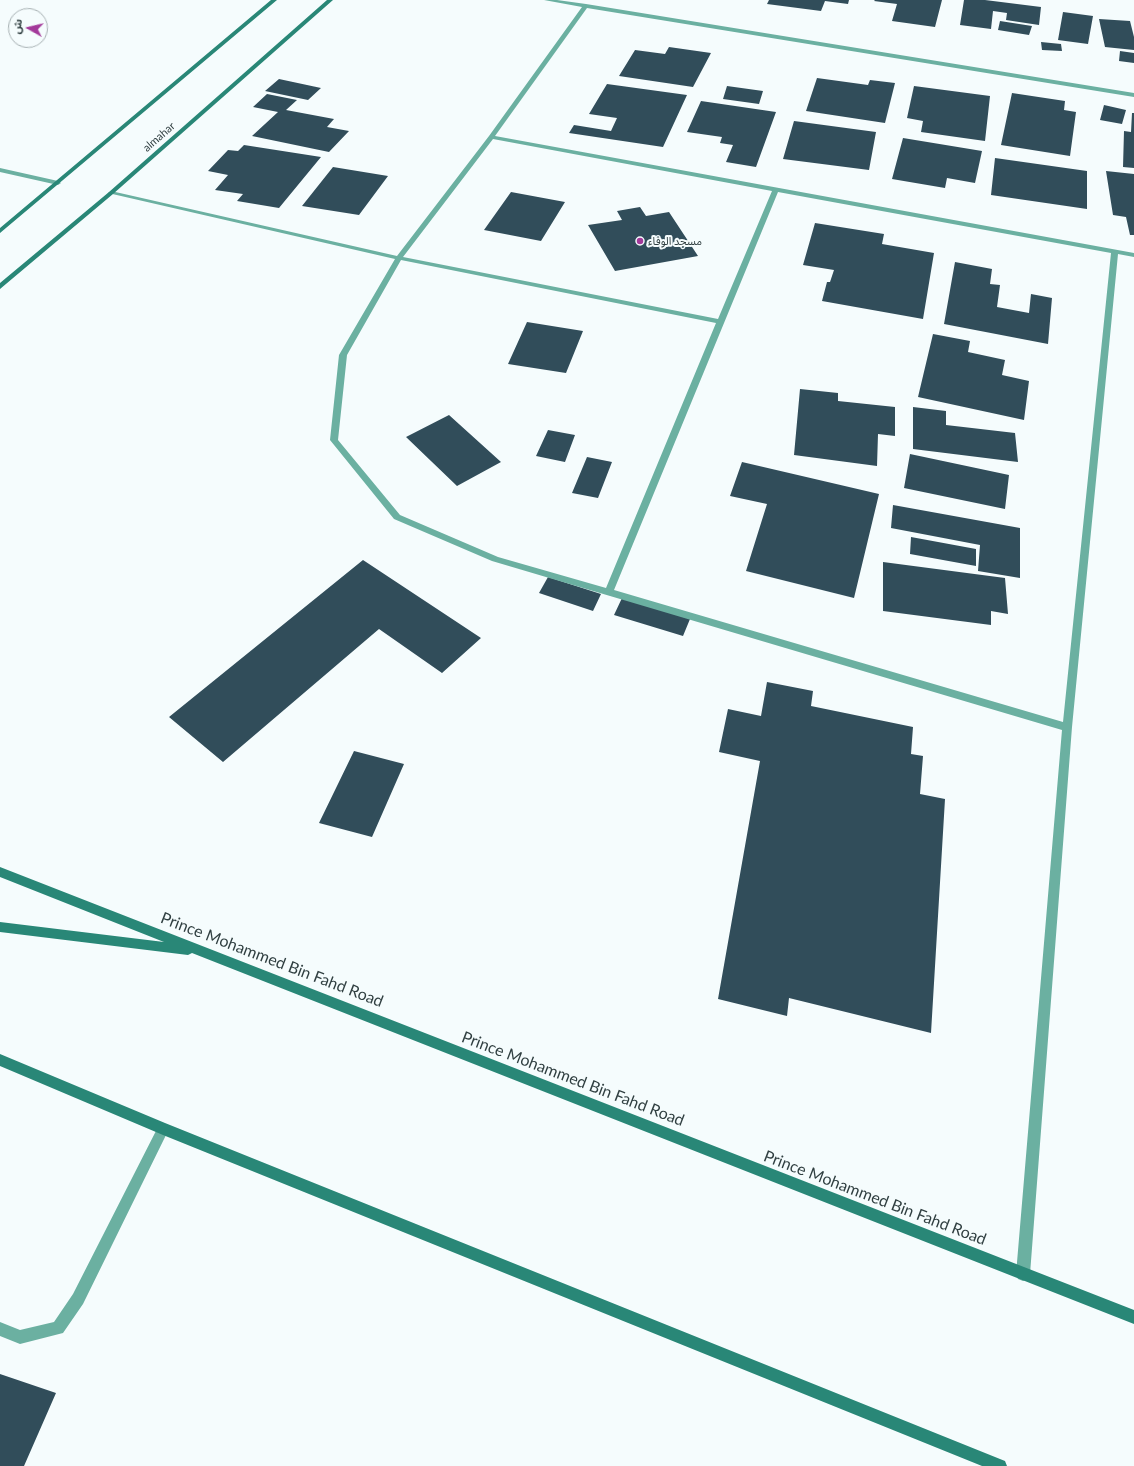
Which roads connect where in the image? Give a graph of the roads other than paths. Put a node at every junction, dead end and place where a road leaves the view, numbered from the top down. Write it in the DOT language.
graph roads {
  1 [pos="274,0"];
  2 [pos="330,0"];
  3 [pos="547,0"];
  4 [pos="586,6"];
  5 [pos="1134,95"];
  6 [pos="491,137"];
  7 [pos="0,170"];
  8 [pos="58,183"];
  9 [pos="776,189"];
  10 [pos="111,193"];
  11 [pos="0,231"];
  12 [pos="1115,251"];
  13 [pos="1134,255"];
  14 [pos="399,258"];
  15 [pos="0,287"];
  16 [pos="720,322"];
  17 [pos="608,593"];
  18 [pos="1067,727"];
  19 [pos="0,872"];
  20 [pos="0,927"];
  21 [pos="204,952"];
  22 [pos="0,1060"];
  23 [pos="163,1129"];
  24 [pos="1023,1274"];
  25 [pos="1134,1317"];
  26 [pos="0,1329"];
  27 [pos="1000,1466"];
  1 -- 8 [label="street"];
  2 -- 10 [label="street, almahar"];
  3 -- 4 [label="street"];
  4 -- 5 [label="street"];
  4 -- 6 [label="street"];
  6 -- 9 [label="street"];
  6 -- 14 [label="street"];
  7 -- 8 [label="street"];
  8 -- 11 [label="street"];
  9 -- 12 [label="street"];
  9 -- 16 [label="street"];
  10 -- 14 [label="street"];
  10 -- 15 [label="street, almahar"];
  12 -- 13 [label="street"];
  12 -- 18 [label="street"];
  14 -- 16 [label="street"];
  14 -- 17 [label="street"];
  16 -- 17 [label="street"];
  17 -- 18 [label="street"];
  18 -- 24 [label="street"];
  19 -- 21 [label="street, Prince Mohammed Bin Fahd Road"];
  20 -- 21 [label="street"];
  21 -- 24 [label="street, Prince Mohammed Bin Fahd Road"];
  22 -- 23 [label="street"];
  23 -- 26 [label="street"];
  23 -- 27 [label="street"];
  24 -- 25 [label="street, Prince Mohammed Bin Fahd Road"];
}
